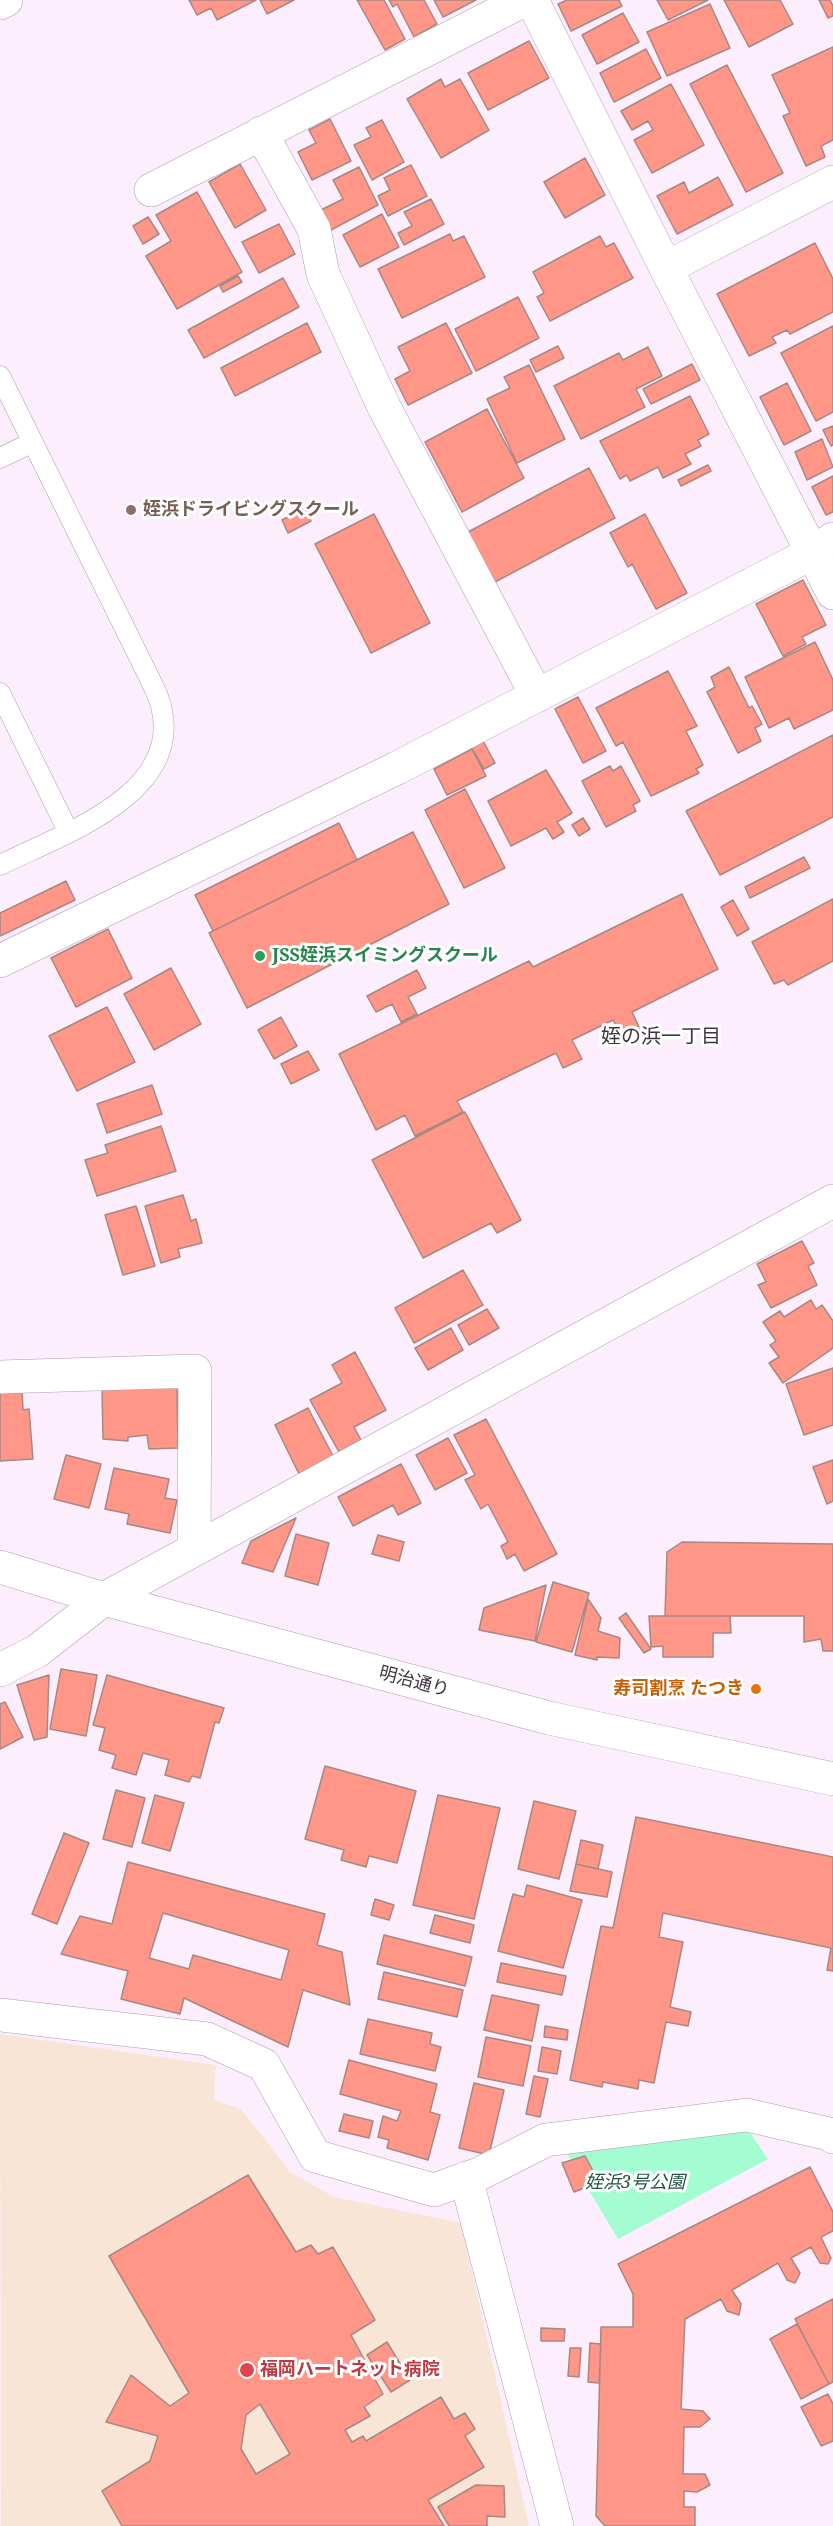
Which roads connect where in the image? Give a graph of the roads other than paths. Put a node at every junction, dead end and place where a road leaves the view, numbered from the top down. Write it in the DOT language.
graph roads {
  1 [pos="6,0"];
  2 [pos="524,0"];
  3 [pos="532,0"];
  4 [pos="0,3"];
  5 [pos="261,133"];
  6 [pos="833,182"];
  7 [pos="151,190"];
  8 [pos="666,268"];
  9 [pos="0,376"];
  10 [pos="33,442"];
  11 [pos="0,458"];
  12 [pos="823,546"];
  13 [pos="833,593"];
  14 [pos="0,693"];
  15 [pos="537,696"];
  16 [pos="68,831"];
  17 [pos="0,866"];
  18 [pos="0,961"];
  19 [pos="830,1211"];
  20 [pos="0,1377"];
  21 [pos="194,1550"];
  22 [pos="0,1567"];
  23 [pos="104,1599"];
  24 [pos="0,1670"];
  25 [pos="833,1779"];
  26 [pos="0,2015"];
  27 [pos="833,2137"];
  28 [pos="466,2178"];
  29 [pos="557,2526"];
  1 -- 4 [label="street"];
  2 -- 5 [label="street"];
  3 -- 8 [label="street"];
  5 -- 7 [label="street"];
  5 -- 15 [label="street"];
  6 -- 8 [label="street"];
  8 -- 12 [label="street"];
  9 -- 10 [label="lane"];
  10 -- 11 [label="lane"];
  10 -- 16 [label="lane"];
  12 -- 13 [label="street"];
  12 -- 15 [label="street"];
  14 -- 16 [label="lane"];
  15 -- 18 [label="street"];
  16 -- 17 [label="lane"];
  19 -- 21 [label="street"];
  20 -- 21 [label="street"];
  21 -- 23 [label="street"];
  22 -- 23 [label="street, 明治通り"];
  23 -- 24 [label="street"];
  23 -- 25 [label="street, 明治通り"];
  26 -- 28 [label="street"];
  27 -- 28 [label="street"];
  28 -- 29 [label="street"];
}
